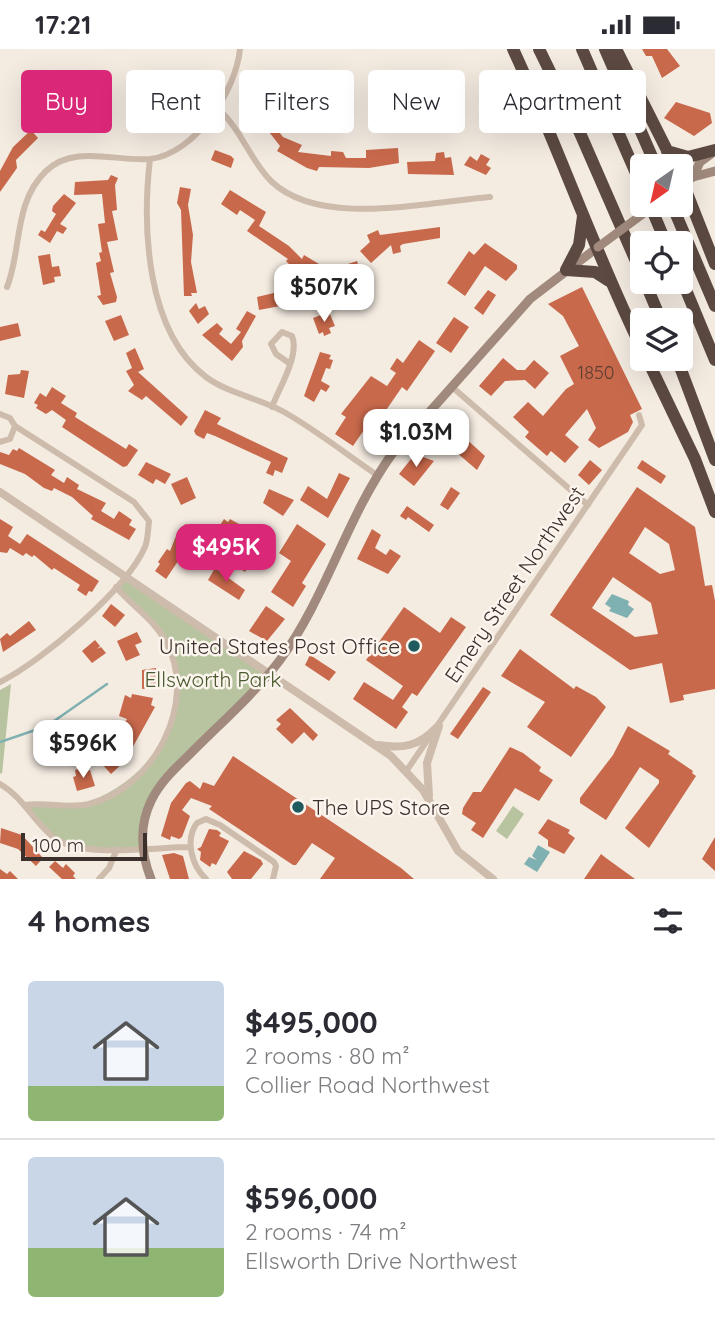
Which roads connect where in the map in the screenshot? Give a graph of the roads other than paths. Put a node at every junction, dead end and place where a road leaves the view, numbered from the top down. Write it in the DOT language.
graph roads {
  1 [pos="240,49"];
  2 [pos="513,49"];
  3 [pos="582,49"];
  4 [pos="605,49"];
  5 [pos="616,49"];
  6 [pos="542,53"];
  7 [pos="225,95"];
  8 [pos="225,116"];
  9 [pos="193,133"];
  10 [pos="715,150"];
  11 [pos="667,151"];
  12 [pos="651,154"];
  13 [pos="669,154"];
  14 [pos="150,159"];
  15 [pos="630,159"];
  16 [pos="693,170"];
  17 [pos="715,171"];
  18 [pos="693,178"];
  19 [pos="490,197"];
  20 [pos="581,205"];
  21 [pos="693,205"];
  22 [pos="637,217"];
  23 [pos="677,217"];
  24 [pos="598,247"];
  25 [pos="630,248"];
  26 [pos="715,264"];
  27 [pos="566,270"];
  28 [pos="608,281"];
  29 [pos="7,287"];
  30 [pos="688,294"];
  31 [pos="715,306"];
  32 [pos="630,325"];
  33 [pos="715,360"];
  34 [pos="289,363"];
  35 [pos="653,371"];
  36 [pos="682,371"];
  37 [pos="452,386"];
  38 [pos="272,407"];
  39 [pos="0,414"];
  40 [pos="639,415"];
  41 [pos="15,426"];
  42 [pos="0,442"];
  43 [pos="715,460"];
  44 [pos="377,475"];
  45 [pos="0,492"];
  46 [pos="588,505"];
  47 [pos="715,512"];
  48 [pos="126,575"];
  49 [pos="116,587"];
  50 [pos="270,672"];
  51 [pos="0,682"];
  52 [pos="439,726"];
  53 [pos="374,744"];
  54 [pos="407,770"];
  55 [pos="0,784"];
  56 [pos="429,803"];
  57 [pos="25,805"];
  58 [pos="190,847"];
  59 [pos="142,848"];
  60 [pos="117,849"];
  61 [pos="99,879"];
  62 [pos="151,879"];
  63 [pos="205,879"];
  64 [pos="273,879"];
  65 [pos="493,879"];
  1 -- 7 [label="street"];
  2 -- 20 [label="highway"];
  3 -- 15 [label="highway"];
  4 -- 12 [label="highway"];
  5 -- 11 [label="highway"];
  6 -- 25 [label="highway"];
  8 -- 19 [label="street"];
  9 -- 14 [label="street"];
  10 -- 11 [label="highway"];
  10 -- 16 [label="main road"];
  11 -- 13 [label="highway"];
  14 -- 29 [label="street"];
  14 -- 38 [label="street"];
  17 -- 18 [label="main road"];
  20 -- 24 [label="highway"];
  20 -- 27 [label="highway"];
  21 -- 26 [label="highway"];
  22 -- 24 [label="main road, bridge"];
  23 -- 31 [label="highway"];
  24 -- 27 [label="main road"];
  24 -- 28 [label="highway"];
  27 -- 28 [label="highway"];
  27 -- 37 [label="main road"];
  28 -- 32 [label="highway"];
  30 -- 33 [label="highway"];
  34 -- 34 [label="street"];
  34 -- 38 [label="street"];
  35 -- 47 [label="highway"];
  36 -- 43 [label="highway"];
  37 -- 44 [label="main road"];
  37 -- 46 [label="street"];
  38 -- 44 [label="street"];
  39 -- 41 [label="street"];
  40 -- 46 [label="street, Emery Street Northwest"];
  41 -- 42 [label="street"];
  41 -- 48 [label="street"];
  44 -- 50 [label="main road"];
  45 -- 48 [label="street"];
  46 -- 52 [label="street, Emery Street Northwest"];
  48 -- 49 [label="street"];
  48 -- 50 [label="street"];
  49 -- 51 [label="street"];
  49 -- 57 [label="street"];
  50 -- 53 [label="street"];
  50 -- 59 [label="main road"];
  52 -- 53 [label="street"];
  52 -- 54 [label="street, Emery Street Northwest"];
  52 -- 56 [label="street"];
  53 -- 54 [label="street"];
  54 -- 56 [label="street"];
  55 -- 57 [label="street"];
  56 -- 65 [label="street"];
  57 -- 60 [label="street"];
  58 -- 59 [label="street"];
  58 -- 63 [label="street"];
  58 -- 64 [label="street"];
  59 -- 60 [label="street"];
  59 -- 62 [label="main road"];
  60 -- 61 [label="street"];
}
